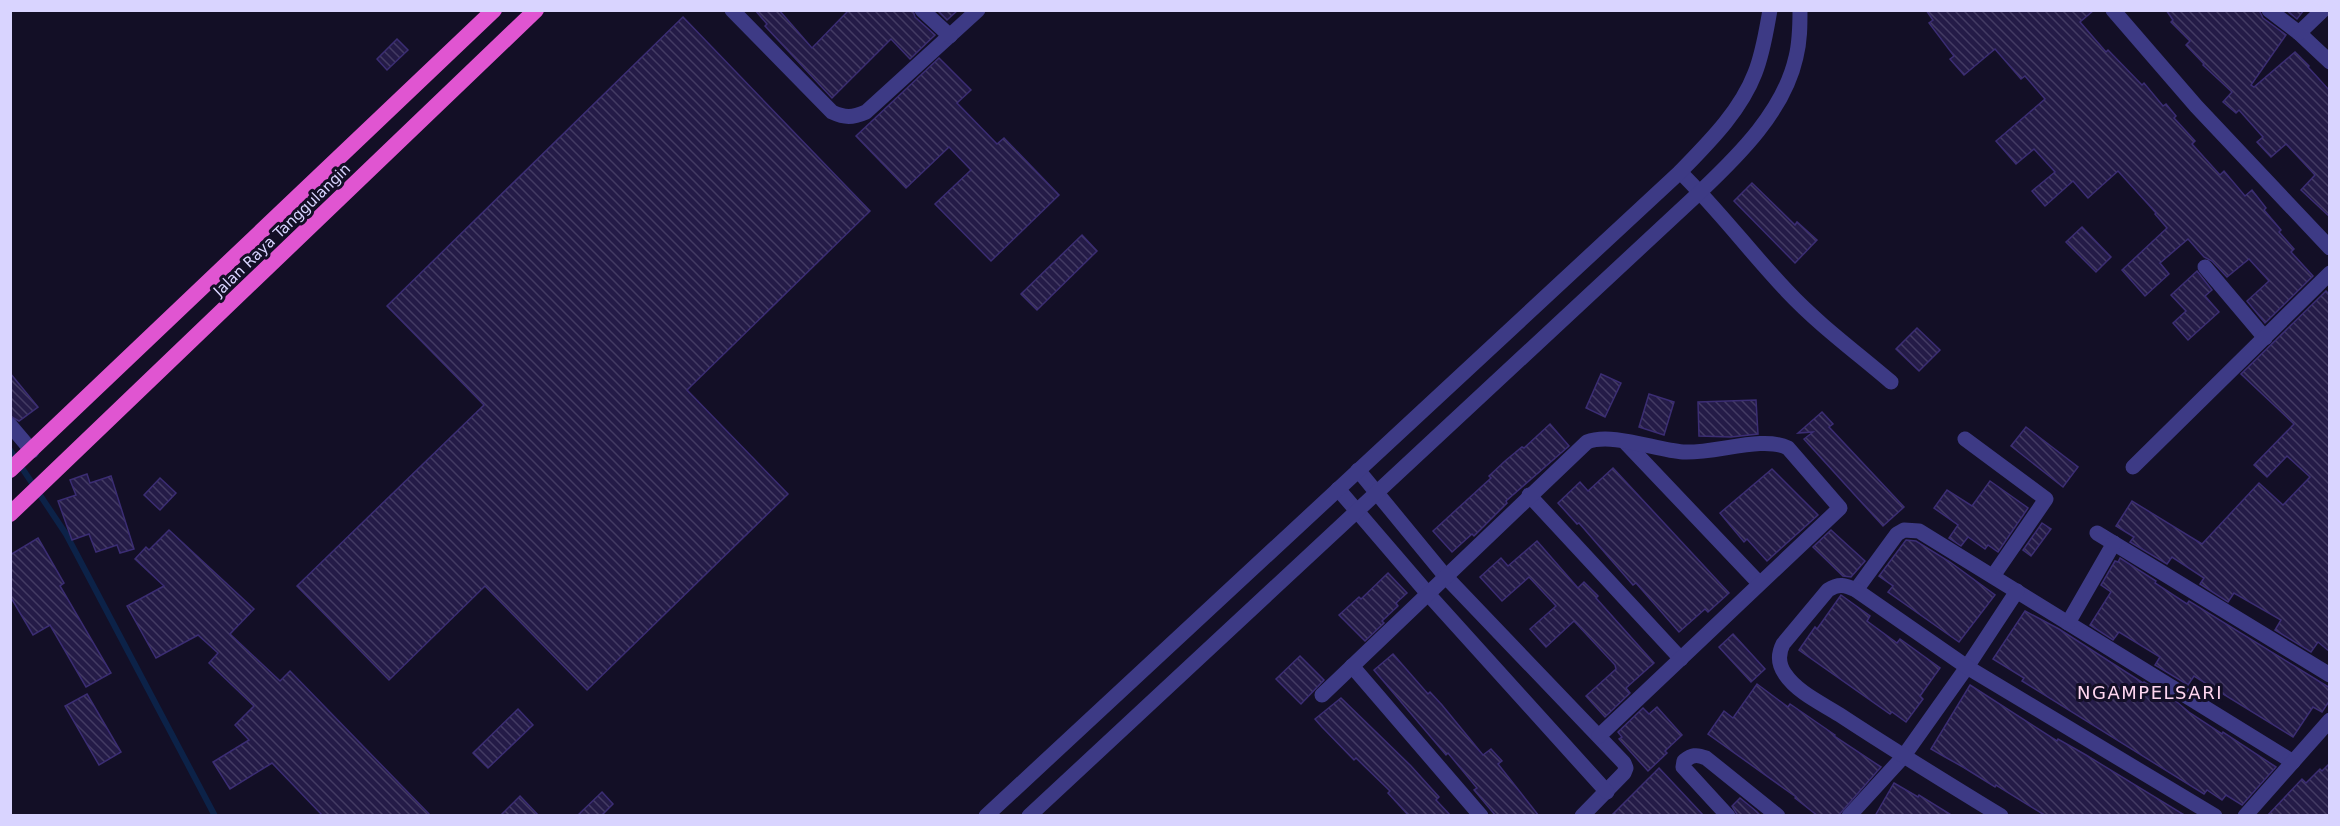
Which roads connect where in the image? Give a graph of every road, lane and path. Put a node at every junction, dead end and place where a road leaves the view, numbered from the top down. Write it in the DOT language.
graph roads {
  1 [pos="494,10"];
  2 [pos="536,10"];
  3 [pos="732,10"];
  4 [pos="922,10"];
  5 [pos="978,10"];
  6 [pos="1770,10"];
  7 [pos="1800,10"];
  8 [pos="2113,10"];
  9 [pos="2270,10"];
  10 [pos="2323,10"];
  11 [pos="474,30"];
  12 [pos="2299,33"];
  13 [pos="950,36"];
  14 [pos="494,52"];
  15 [pos="2330,62"];
  16 [pos="432,69"];
  17 [pos="453,92"];
  18 [pos="1680,172"];
  19 [pos="1700,192"];
  20 [pos="2330,248"];
  21 [pos="2205,267"];
  22 [pos="2330,273"];
  23 [pos="2265,338"];
  24 [pos="1891,381"];
  25 [pos="10,425"];
  26 [pos="1965,439"];
  27 [pos="1625,442"];
  28 [pos="28,454"];
  29 [pos="2133,466"];
  30 [pos="10,470"];
  31 [pos="1358,471"];
  32 [pos="1338,489"];
  33 [pos="1375,493"];
  34 [pos="1530,495"];
  35 [pos="1358,510"];
  36 [pos="14,511"];
  37 [pos="2097,533"];
  38 [pos="2114,543"];
  39 [pos="1993,576"];
  40 [pos="1446,577"];
  41 [pos="1759,583"];
  42 [pos="1856,590"];
  43 [pos="2017,591"];
  44 [pos="1429,595"];
  45 [pos="2068,623"];
  46 [pos="1681,658"];
  47 [pos="1352,666"];
  48 [pos="1967,667"];
  49 [pos="2330,675"];
  50 [pos="1322,695"];
  51 [pos="2330,720"];
  52 [pos="1599,736"];
  53 [pos="1903,757"];
  54 [pos="2294,762"];
  55 [pos="1607,792"];
  56 [pos="1851,815"];
  57 [pos="986,816"];
  58 [pos="1029,816"];
  59 [pos="1481,816"];
  60 [pos="1582,816"];
  61 [pos="1728,816"];
  62 [pos="1778,816"];
  63 [pos="2001,816"];
  64 [pos="2215,816"];
  65 [pos="2245,816"];
  1 -- 11 [label="highway, Jalan Raya Tanggulangin"];
  2 -- 14 [label="highway, Jalan Raya Tanggulangin"];
  3 -- 13 [label="street"];
  4 -- 13 [label="street"];
  5 -- 13 [label="street"];
  6 -- 18 [label="street"];
  7 -- 19 [label="street"];
  8 -- 20 [label="street"];
  9 -- 12 [label="street"];
  10 -- 12 [label="street"];
  11 -- 14 [label="highway"];
  11 -- 16 [label="highway, Jalan Raya Tanggulangin"];
  12 -- 15 [label="street"];
  14 -- 17 [label="highway, Jalan Raya Tanggulangin"];
  16 -- 17 [label="highway"];
  16 -- 28 [label="highway, Jalan Raya Tanggulangin"];
  17 -- 36 [label="highway, Jalan Raya Tanggulangin"];
  18 -- 19 [label="street"];
  18 -- 31 [label="street"];
  19 -- 24 [label="street"];
  19 -- 33 [label="street"];
  21 -- 23 [label="street"];
  22 -- 23 [label="street"];
  23 -- 29 [label="street"];
  25 -- 28 [label="street"];
  26 -- 39 [label="street"];
  27 -- 34 [label="street"];
  27 -- 41 [label="street"];
  27 -- 41 [label="street"];
  28 -- 30 [label="highway, Jalan Raya Tanggulangin"];
  31 -- 32 [label="street"];
  31 -- 33 [label="street"];
  32 -- 35 [label="street"];
  32 -- 57 [label="street"];
  33 -- 35 [label="street"];
  33 -- 40 [label="street"];
  34 -- 40 [label="street"];
  34 -- 46 [label="street"];
  35 -- 44 [label="street"];
  35 -- 58 [label="street"];
  37 -- 38 [label="street"];
  38 -- 45 [label="street"];
  38 -- 49 [label="street"];
  39 -- 42 [label="street"];
  39 -- 43 [label="street"];
  40 -- 44 [label="street"];
  40 -- 52 [label="street"];
  41 -- 46 [label="street"];
  42 -- 48 [label="street"];
  42 -- 53 [label="street"];
  43 -- 45 [label="street"];
  43 -- 48 [label="street"];
  44 -- 47 [label="street"];
  44 -- 55 [label="street"];
  45 -- 54 [label="street"];
  46 -- 52 [label="street"];
  47 -- 50 [label="street"];
  47 -- 59 [label="street"];
  48 -- 53 [label="street"];
  48 -- 64 [label="street"];
  51 -- 54 [label="street"];
  52 -- 55 [label="street"];
  53 -- 56 [label="street"];
  53 -- 63 [label="street"];
  54 -- 65 [label="street"];
  55 -- 60 [label="street"];
  61 -- 62 [label="street"];
}
